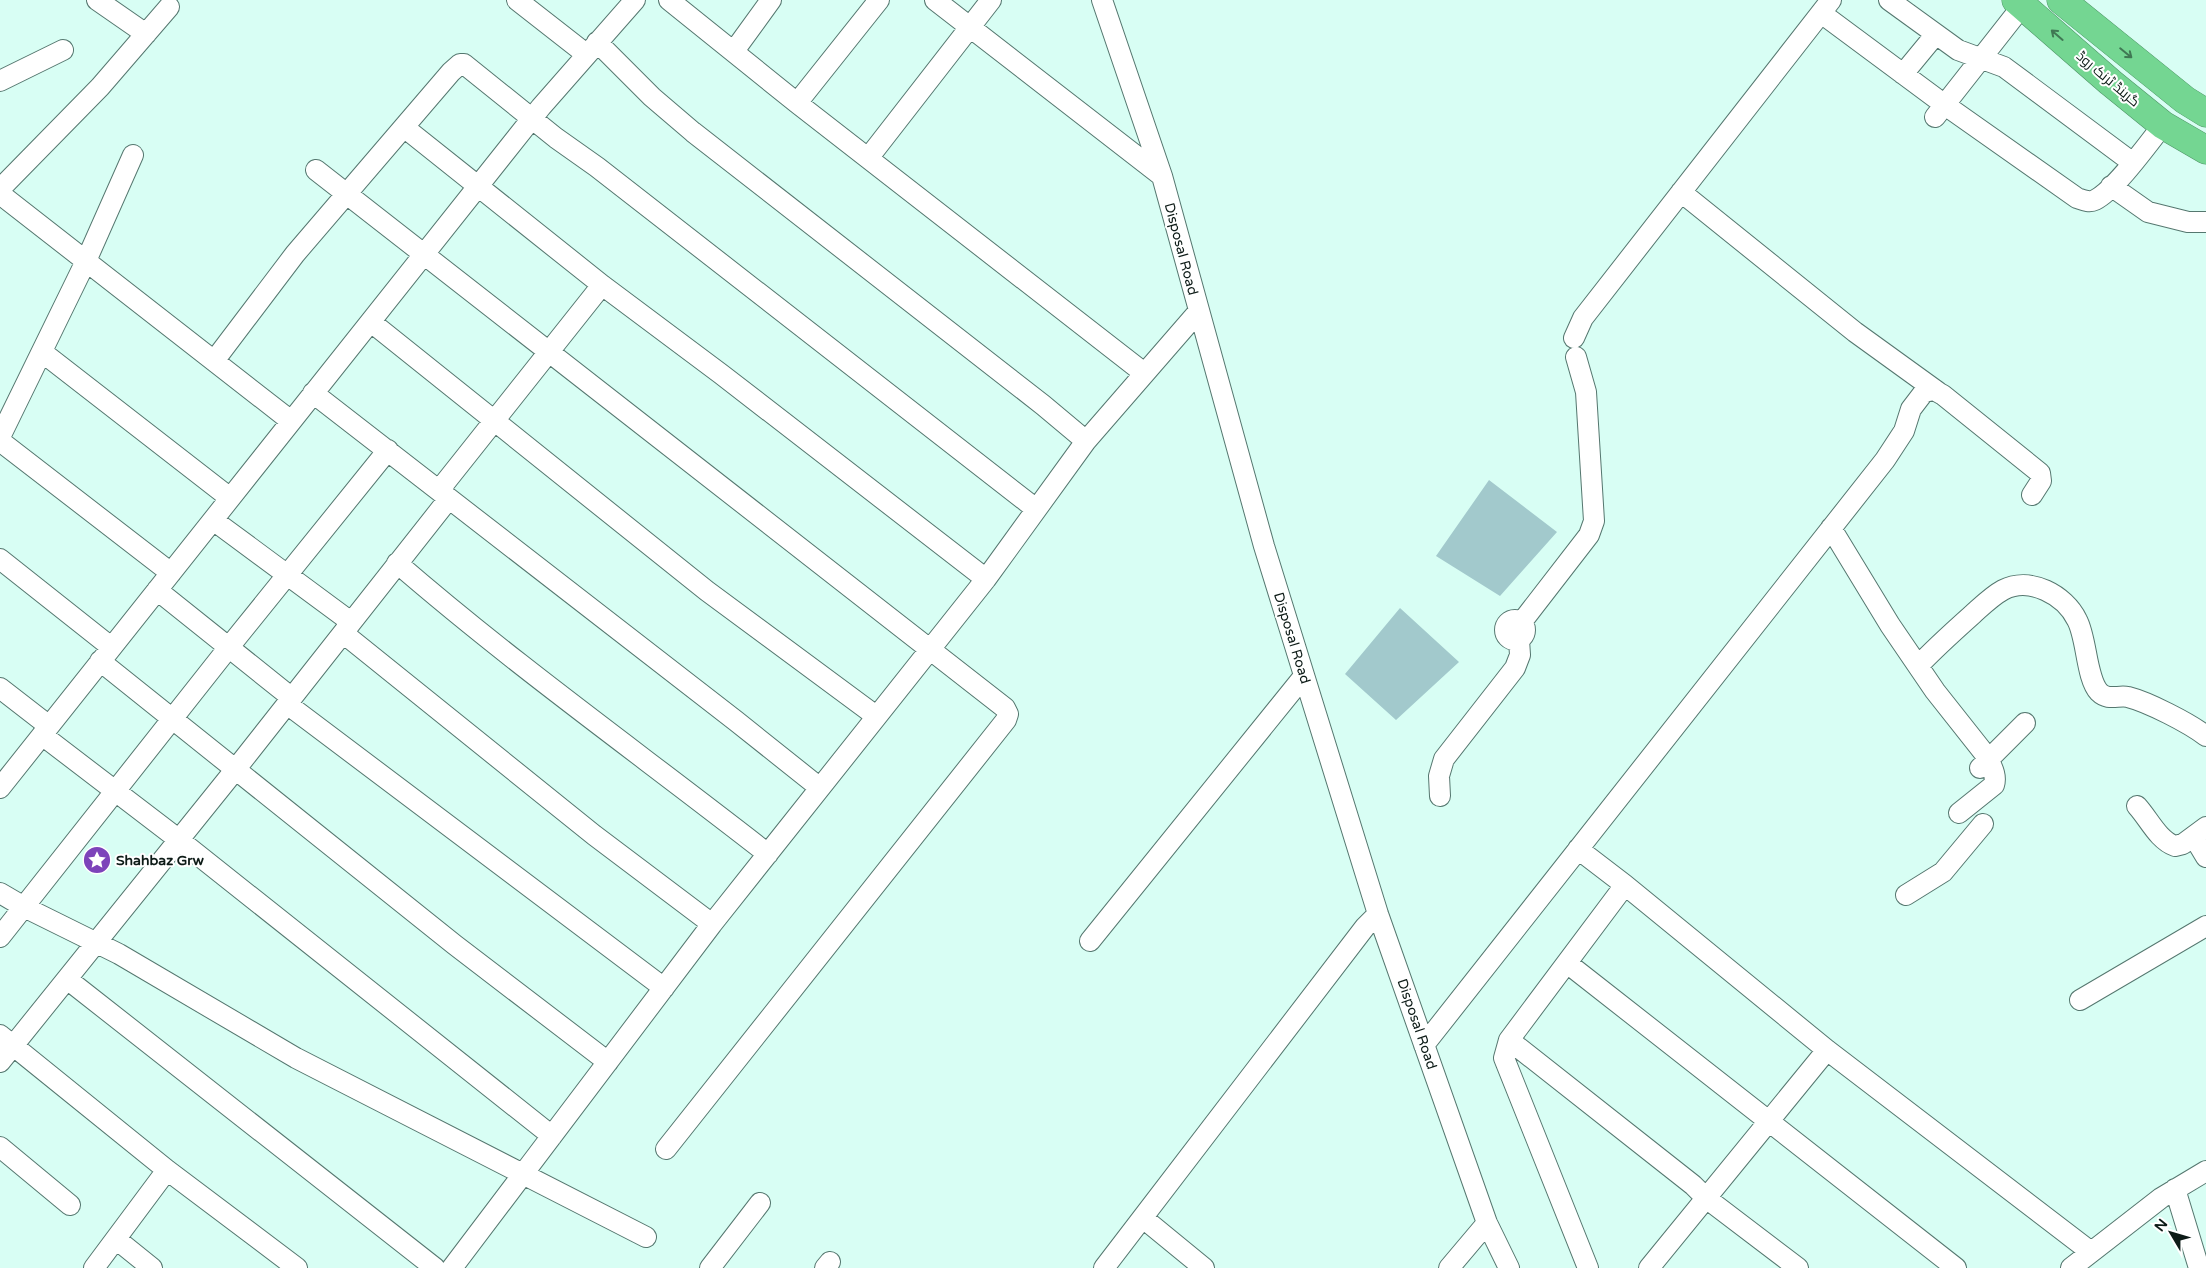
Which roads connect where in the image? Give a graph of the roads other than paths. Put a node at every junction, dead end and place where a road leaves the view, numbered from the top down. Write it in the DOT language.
graph roads {
  1 [pos="97,0"];
  2 [pos="517,0"];
  3 [pos="635,0"];
  4 [pos="669,0"];
  5 [pos="771,0"];
  6 [pos="880,0"];
  7 [pos="936,0"];
  8 [pos="991,0"];
  9 [pos="1888,0"];
  10 [pos="2061,0"];
  11 [pos="1100,3"];
  12 [pos="2020,3"];
  13 [pos="169,7"];
  14 [pos="1826,7"];
  15 [pos="970,27"];
  16 [pos="146,34"];
  17 [pos="1936,34"];
  18 [pos="591,48"];
  19 [pos="63,50"];
  20 [pos="734,52"];
  21 [pos="1982,58"];
  22 [pos="1903,74"];
  23 [pos="0,81"];
  24 [pos="797,102"];
  25 [pos="1940,111"];
  26 [pos="2206,113"];
  27 [pos="533,118"];
  28 [pos="2163,125"];
  29 [pos="404,128"];
  30 [pos="2206,150"];
  31 [pos="133,155"];
  32 [pos="869,157"];
  33 [pos="2133,163"];
  34 [pos="316,170"];
  35 [pos="1162,176"];
  36 [pos="2111,186"];
  37 [pos="478,187"];
  38 [pos="0,189"];
  39 [pos="1681,192"];
  40 [pos="346,193"];
  41 [pos="0,194"];
  42 [pos="2206,222"];
  43 [pos="424,256"];
  44 [pos="86,261"];
  45 [pos="602,285"];
  46 [pos="1198,312"];
  47 [pos="371,322"];
  48 [pos="42,352"];
  49 [pos="549,352"];
  50 [pos="214,361"];
  51 [pos="1144,373"];
  52 [pos="1938,392"];
  53 [pos="313,393"];
  54 [pos="291,422"];
  55 [pos="494,422"];
  56 [pos="0,437"];
  57 [pos="0,442"];
  58 [pos="1086,442"];
  59 [pos="388,450"];
  60 [pos="443,492"];
  61 [pos="2032,495"];
  62 [pos="230,498"];
  63 [pos="1036,509"];
  64 [pos="213,520"];
  65 [pos="1831,528"];
  66 [pos="0,559"];
  67 [pos="398,564"];
  68 [pos="171,573"];
  69 [pos="287,576"];
  70 [pos="986,579"];
  71 [pos="157,590"];
  72 [pos="347,628"];
  73 [pos="229,647"];
  74 [pos="930,648"];
  75 [pos="106,654"];
  76 [pos="1918,666"];
  77 [pos="1304,676"];
  78 [pos="0,688"];
  79 [pos="290,701"];
  80 [pos="876,716"];
  81 [pos="172,719"];
  82 [pos="2025,723"];
  83 [pos="45,730"];
  84 [pos="2206,736"];
  85 [pos="1984,764"];
  86 [pos="235,770"];
  87 [pos="0,788"];
  88 [pos="820,788"];
  89 [pos="115,791"];
  90 [pos="1440,796"];
  91 [pos="2137,806"];
  92 [pos="2200,832"];
  93 [pos="178,839"];
  94 [pos="1578,849"];
  95 [pos="768,854"];
  96 [pos="2206,857"];
  97 [pos="1625,886"];
  98 [pos="0,893"];
  99 [pos="1906,895"];
  100 [pos="24,907"];
  101 [pos="1378,914"];
  102 [pos="712,924"];
  103 [pos="2206,926"];
  104 [pos="0,937"];
  105 [pos="1090,941"];
  106 [pos="97,943"];
  107 [pos="1567,963"];
  108 [pos="66,978"];
  109 [pos="664,988"];
  110 [pos="2080,1000"];
  111 [pos="7,1040"];
  112 [pos="1509,1040"];
  113 [pos="1424,1045"];
  114 [pos="1827,1050"];
  115 [pos="0,1062"];
  116 [pos="608,1062"];
  117 [pos="1769,1121"];
  118 [pos="552,1136"];
  119 [pos="0,1148"];
  120 [pos="666,1149"];
  121 [pos="168,1170"];
  122 [pos="2206,1171"];
  123 [pos="524,1174"];
  124 [pos="2175,1189"];
  125 [pos="1706,1198"];
  126 [pos="760,1204"];
  127 [pos="70,1205"];
  128 [pos="1143,1218"];
  129 [pos="1487,1224"];
  130 [pos="646,1237"];
  131 [pos="116,1239"];
  132 [pos="2091,1252"];
  133 [pos="94,1268"];
  134 [pos="152,1268"];
  135 [pos="297,1268"];
  136 [pos="435,1268"];
  137 [pos="452,1268"];
  138 [pos="710,1268"];
  139 [pos="1104,1268"];
  140 [pos="1204,1268"];
  141 [pos="1448,1268"];
  142 [pos="1509,1268"];
  143 [pos="1588,1268"];
  144 [pos="1649,1268"];
  145 [pos="1798,1268"];
  146 [pos="1956,1268"];
  147 [pos="2071,1268"];
  148 [pos="2199,1268"];
  1 -- 16 [label="street"];
  2 -- 18 [label="street"];
  3 -- 18 [label="street"];
  4 -- 20 [label="street"];
  5 -- 20 [label="street"];
  6 -- 24 [label="street"];
  7 -- 15 [label="street"];
  8 -- 15 [label="street"];
  9 -- 17 [label="street"];
  10 -- 26 [label="highway, one-way"];
  11 -- 35 [label="street, Disposal Road"];
  12 -- 21 [label="street"];
  28 -- 12 [label="highway, گرینڈ ٹرنک روڈ, one-way"];
  13 -- 16 [label="street"];
  14 -- 22 [label="street"];
  14 -- 39 [label="street"];
  15 -- 32 [label="street"];
  15 -- 35 [label="street"];
  16 -- 38 [label="street"];
  17 -- 21 [label="street"];
  17 -- 22 [label="street"];
  18 -- 27 [label="street"];
  18 -- 58 [label="street"];
  19 -- 23 [label="street"];
  20 -- 24 [label="street"];
  21 -- 25 [label="street"];
  21 -- 33 [label="street"];
  22 -- 25 [label="street"];
  24 -- 32 [label="street"];
  25 -- 36 [label="street"];
  27 -- 29 [label="street"];
  27 -- 37 [label="street"];
  27 -- 63 [label="street"];
  28 -- 30 [label="highway, گرینڈ ٹرنک روڈ"];
  28 -- 33 [label="street"];
  29 -- 37 [label="street"];
  29 -- 40 [label="street"];
  31 -- 44 [label="street"];
  32 -- 51 [label="street"];
  33 -- 36 [label="street"];
  34 -- 40 [label="street"];
  35 -- 46 [label="street, Disposal Road"];
  36 -- 42 [label="street"];
  37 -- 43 [label="street"];
  37 -- 45 [label="street"];
  39 -- 52 [label="street"];
  39 -- 90 [label="street"];
  40 -- 43 [label="street"];
  40 -- 50 [label="street"];
  41 -- 44 [label="street"];
  43 -- 47 [label="street"];
  43 -- 49 [label="street"];
  44 -- 48 [label="street"];
  44 -- 50 [label="street"];
  45 -- 49 [label="street"];
  45 -- 70 [label="street"];
  46 -- 51 [label="street"];
  46 -- 77 [label="street, Disposal Road"];
  47 -- 53 [label="street"];
  47 -- 55 [label="street"];
  48 -- 56 [label="street"];
  48 -- 62 [label="street"];
  49 -- 55 [label="street"];
  49 -- 74 [label="street"];
  50 -- 54 [label="street"];
  51 -- 58 [label="street"];
  52 -- 61 [label="street"];
  52 -- 65 [label="street"];
  53 -- 54 [label="street"];
  53 -- 59 [label="street"];
  54 -- 62 [label="street"];
  55 -- 60 [label="street"];
  55 -- 80 [label="street"];
  57 -- 68 [label="street"];
  58 -- 63 [label="street"];
  59 -- 60 [label="street"];
  59 -- 69 [label="street"];
  60 -- 67 [label="street"];
  60 -- 88 [label="street"];
  62 -- 64 [label="street"];
  63 -- 70 [label="street"];
  64 -- 68 [label="street"];
  64 -- 69 [label="street"];
  65 -- 76 [label="street"];
  65 -- 94 [label="street"];
  66 -- 75 [label="street"];
  67 -- 72 [label="street"];
  67 -- 95 [label="street"];
  68 -- 71 [label="street"];
  69 -- 72 [label="street"];
  69 -- 73 [label="street"];
  70 -- 74 [label="street"];
  71 -- 73 [label="street"];
  71 -- 75 [label="street"];
  72 -- 79 [label="street"];
  72 -- 102 [label="street"];
  73 -- 79 [label="street"];
  73 -- 81 [label="street"];
  74 -- 80 [label="street"];
  74 -- 120 [label="street"];
  75 -- 81 [label="street"];
  75 -- 83 [label="street"];
  76 -- 84 [label="street"];
  76 -- 85 [label="street"];
  77 -- 101 [label="street, Disposal Road"];
  77 -- 105 [label="street"];
  78 -- 83 [label="street"];
  79 -- 86 [label="street"];
  79 -- 109 [label="street"];
  80 -- 88 [label="street"];
  81 -- 86 [label="street"];
  81 -- 89 [label="street"];
  82 -- 85 [label="street"];
  83 -- 87 [label="street"];
  83 -- 89 [label="street"];
  85 -- 99 [label="street"];
  86 -- 93 [label="street"];
  86 -- 116 [label="street"];
  88 -- 95 [label="street"];
  89 -- 93 [label="street"];
  89 -- 100 [label="street"];
  91 -- 92 [label="street"];
  92 -- 96 [label="street"];
  93 -- 106 [label="street"];
  93 -- 118 [label="street"];
  94 -- 97 [label="street"];
  94 -- 113 [label="street"];
  95 -- 102 [label="street"];
  97 -- 107 [label="street"];
  97 -- 114 [label="street"];
  98 -- 100 [label="street"];
  100 -- 104 [label="street"];
  100 -- 106 [label="street"];
  101 -- 113 [label="street, Disposal Road"];
  101 -- 128 [label="street"];
  102 -- 109 [label="street"];
  103 -- 110 [label="street"];
  106 -- 108 [label="street"];
  106 -- 123 [label="street"];
  107 -- 112 [label="street"];
  107 -- 117 [label="street"];
  108 -- 111 [label="street"];
  108 -- 136 [label="street"];
  109 -- 116 [label="street"];
  111 -- 115 [label="street"];
  111 -- 121 [label="street"];
  112 -- 125 [label="street"];
  112 -- 143 [label="street"];
  113 -- 129 [label="street, Disposal Road"];
  114 -- 117 [label="street"];
  114 -- 132 [label="street"];
  116 -- 118 [label="street"];
  117 -- 125 [label="street"];
  117 -- 146 [label="street"];
  118 -- 123 [label="street"];
  119 -- 127 [label="street"];
  121 -- 131 [label="street"];
  121 -- 135 [label="street"];
  122 -- 124 [label="street"];
  123 -- 130 [label="street"];
  123 -- 137 [label="street"];
  124 -- 132 [label="street"];
  124 -- 148 [label="street"];
  125 -- 144 [label="street"];
  125 -- 145 [label="street"];
  126 -- 138 [label="street"];
  128 -- 139 [label="street"];
  128 -- 140 [label="street"];
  129 -- 141 [label="street"];
  129 -- 142 [label="street, Disposal Road"];
  131 -- 133 [label="street"];
  131 -- 134 [label="street"];
  132 -- 147 [label="street"];
}
